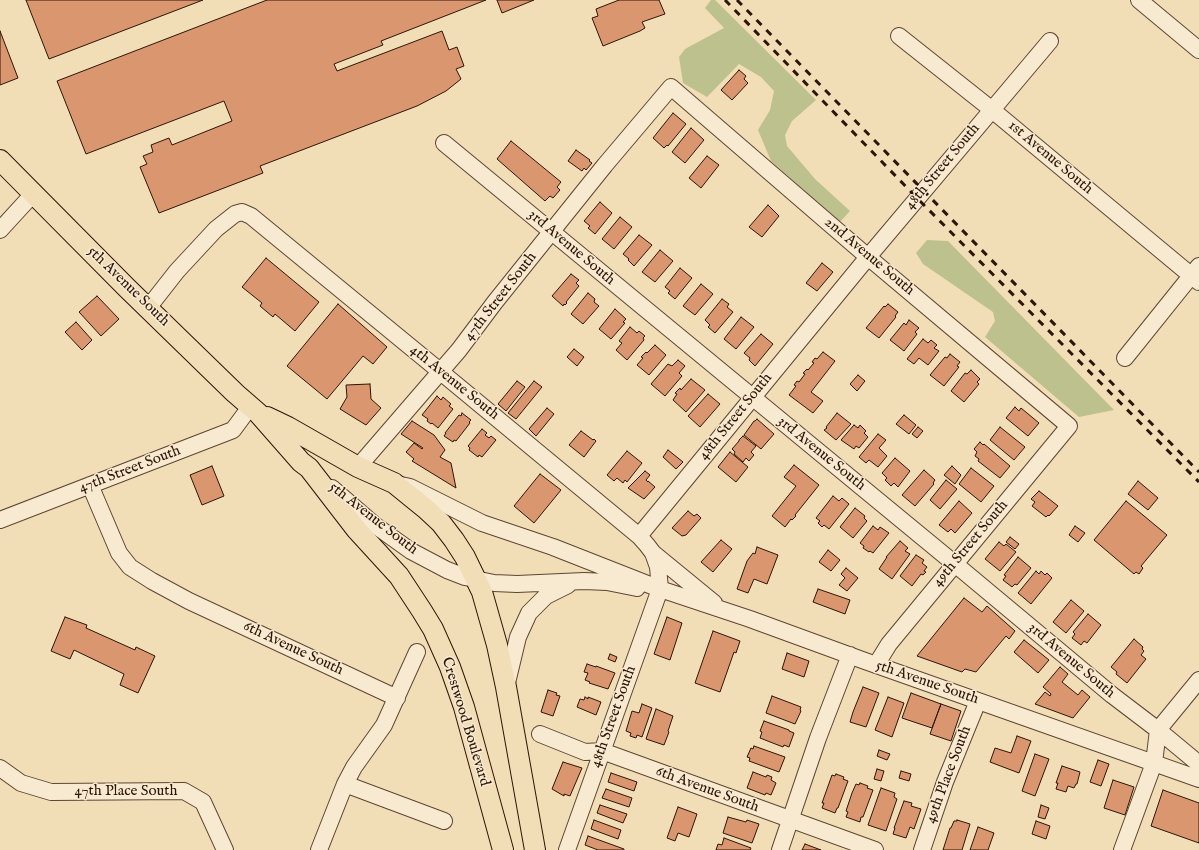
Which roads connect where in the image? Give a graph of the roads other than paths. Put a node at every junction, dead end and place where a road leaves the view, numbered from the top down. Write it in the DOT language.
graph roads {
  1 [pos="1139,0"];
  2 [pos="899,36"];
  3 [pos="1050,41"];
  4 [pos="1199,50"];
  5 [pos="671,87"];
  6 [pos="991,109"];
  7 [pos="444,143"];
  8 [pos="0,160"];
  9 [pos="33,194"];
  10 [pos="0,230"];
  11 [pos="552,232"];
  12 [pos="868,257"];
  13 [pos="1196,274"];
  14 [pos="148,308"];
  15 [pos="1125,358"];
  16 [pos="440,372"];
  17 [pos="753,397"];
  18 [pos="254,410"];
  19 [pos="1069,426"];
  20 [pos="358,466"];
  21 [pos="309,468"];
  22 [pos="394,483"];
  23 [pos="90,485"];
  24 [pos="0,520"];
  25 [pos="639,536"];
  26 [pos="653,553"];
  27 [pos="955,564"];
  28 [pos="477,580"];
  29 [pos="584,581"];
  30 [pos="657,588"];
  31 [pos="722,609"];
  32 [pos="417,652"];
  33 [pos="850,655"];
  34 [pos="876,665"];
  35 [pos="1199,680"];
  36 [pos="506,687"];
  37 [pos="397,698"];
  38 [pos="978,701"];
  39 [pos="1158,730"];
  40 [pos="540,734"];
  41 [pos="602,751"];
  42 [pos="1154,763"];
  43 [pos="1199,764"];
  44 [pos="0,768"];
  45 [pos="1199,779"];
  46 [pos="345,784"];
  47 [pos="791,820"];
  48 [pos="444,821"];
  49 [pos="224,850"];
  50 [pos="319,850"];
  51 [pos="503,850"];
  52 [pos="535,850"];
  53 [pos="567,850"];
  54 [pos="780,850"];
  55 [pos="875,850"];
  56 [pos="922,850"];
  57 [pos="1122,850"];
  1 -- 4 [label="street"];
  2 -- 6 [label="street, 1st Avenue South"];
  3 -- 6 [label="street, 48th Street South"];
  5 -- 11 [label="street, 47th Street South"];
  5 -- 12 [label="street, 2nd Avenue South"];
  6 -- 12 [label="street, 48th Street South"];
  6 -- 13 [label="street, 1st Avenue South"];
  7 -- 11 [label="street, 3rd Avenue South"];
  8 -- 9 [label="main road, 5th Avenue South"];
  9 -- 10 [label="street"];
  9 -- 14 [label="main road, 5th Avenue South"];
  11 -- 16 [label="street, 47th Street South"];
  11 -- 17 [label="street, 3rd Avenue South"];
  12 -- 17 [label="street, 48th Street South"];
  12 -- 19 [label="street, 2nd Avenue South"];
  13 -- 15 [label="street"];
  14 -- 16 [label="street, 4th Avenue South"];
  14 -- 18 [label="main road, 5th Avenue South"];
  16 -- 20 [label="street, 47th Street South"];
  16 -- 25 [label="street, 4th Avenue South"];
  17 -- 25 [label="street, 48th Street South"];
  17 -- 27 [label="street, 3rd Avenue South"];
  18 -- 20 [label="main road, 5th Avenue South"];
  18 -- 21 [label="main road, 5th Avenue South"];
  18 -- 23 [label="street, 47th Street South"];
  19 -- 27 [label="street, 49th Street South"];
  20 -- 22 [label="main road, 5th Avenue South"];
  21 -- 28 [label="street, 5th Avenue South"];
  21 -- 51 [label="main road, Crestwood Boulevard"];
  22 -- 28 [label="main road"];
  22 -- 30 [label="street, 5th Avenue South"];
  23 -- 24 [label="street, 47th Street South"];
  23 -- 37 [label="street, 6th Avenue South"];
  25 -- 26 [label="street, 48th Street South"];
  26 -- 30 [label="street, 48th Street South"];
  26 -- 31 [label="street"];
  27 -- 34 [label="street, 49th Street South"];
  27 -- 39 [label="street, 3rd Avenue South"];
  28 -- 29 [label="street, 5th Avenue South"];
  28 -- 36 [label="main road"];
  29 -- 30 [label="street, 5th Avenue South"];
  29 -- 36 [label="street"];
  30 -- 31 [label="street, 5th Avenue South"];
  30 -- 41 [label="street, 48th Street South"];
  31 -- 33 [label="street, 5th Avenue South"];
  32 -- 37 [label="street"];
  33 -- 34 [label="street, 5th Avenue South"];
  33 -- 47 [label="street"];
  34 -- 38 [label="street, 5th Avenue South"];
  35 -- 39 [label="street"];
  36 -- 52 [label="main road"];
  37 -- 46 [label="street"];
  38 -- 42 [label="street, 5th Avenue South"];
  38 -- 56 [label="street, 49th Place South"];
  39 -- 42 [label="street"];
  39 -- 43 [label="street, 3rd Avenue South"];
  40 -- 41 [label="street, 6th Avenue South"];
  41 -- 47 [label="street, 6th Avenue South"];
  41 -- 53 [label="street, 48th Street South"];
  42 -- 45 [label="street, 5th Avenue South"];
  42 -- 57 [label="street"];
  44 -- 49 [label="street, 47th Place South"];
  46 -- 48 [label="street"];
  46 -- 50 [label="street"];
  47 -- 54 [label="street"];
  47 -- 55 [label="street, 6th Avenue South"];
}
